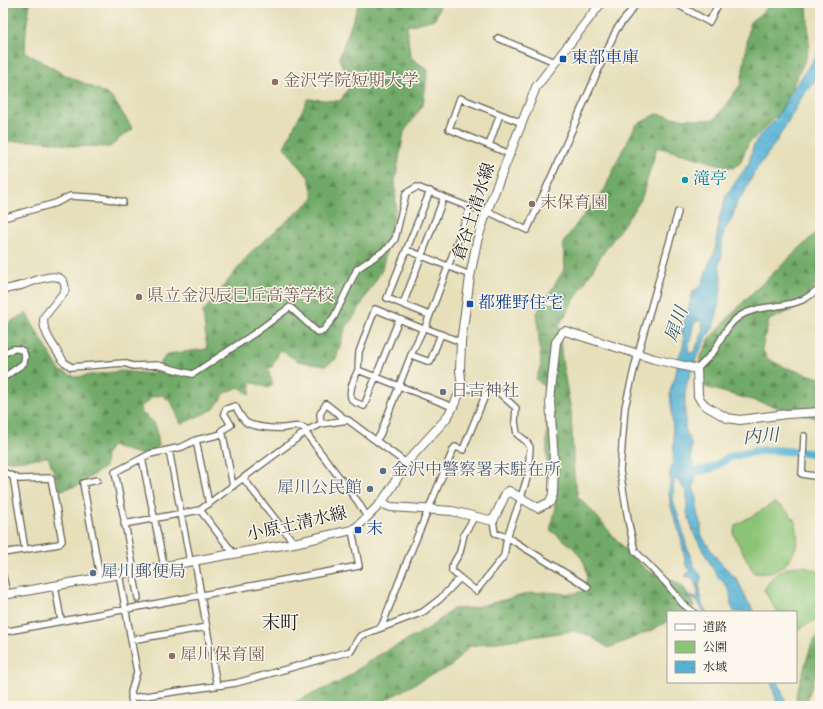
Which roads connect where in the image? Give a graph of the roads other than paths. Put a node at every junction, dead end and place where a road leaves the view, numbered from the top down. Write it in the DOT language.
graph roads {
  1 [pos="601,3"];
  2 [pos="637,3"];
  3 [pos="675,3"];
  4 [pos="719,3"];
  5 [pos="498,38"];
  6 [pos="555,62"];
  7 [pos="500,114"];
  8 [pos="522,123"];
  9 [pos="489,145"];
  10 [pos="510,154"];
  11 [pos="430,191"];
  12 [pos="444,197"];
  13 [pos="123,202"];
  14 [pos="470,208"];
  15 [pos="678,212"];
  16 [pos="487,213"];
  17 [pos="3,218"];
  18 [pos="407,250"];
  19 [pos="422,255"];
  20 [pos="448,266"];
  21 [pos="470,275"];
  22 [pos="820,287"];
  23 [pos="3,290"];
  24 [pos="403,304"];
  25 [pos="429,315"];
  26 [pos="399,319"];
  27 [pos="424,328"];
  28 [pos="441,334"];
  29 [pos="461,342"];
  30 [pos="638,353"];
  31 [pos="3,354"];
  32 [pos="411,355"];
  33 [pos="63,361"];
  34 [pos="696,369"];
  35 [pos="358,370"];
  36 [pos="376,377"];
  37 [pos="3,378"];
  38 [pos="398,386"];
  39 [pos="462,388"];
  40 [pos="490,390"];
  41 [pos="453,407"];
  42 [pos="820,412"];
  43 [pos="348,420"];
  44 [pos="321,424"];
  45 [pos="306,431"];
  46 [pos="222,434"];
  47 [pos="804,436"];
  48 [pos="196,440"];
  49 [pos="376,440"];
  50 [pos="169,450"];
  51 [pos="142,458"];
  52 [pos="406,463"];
  53 [pos="3,472"];
  54 [pos="13,476"];
  55 [pos="820,477"];
  56 [pos="243,478"];
  57 [pos="97,480"];
  58 [pos="233,486"];
  59 [pos="519,497"];
  60 [pos="380,503"];
  61 [pos="208,504"];
  62 [pos="428,509"];
  63 [pos="200,510"];
  64 [pos="181,512"];
  65 [pos="475,516"];
  66 [pos="367,517"];
  67 [pos="154,518"];
  68 [pos="493,521"];
  69 [pos="124,524"];
  70 [pos="352,530"];
  71 [pos="507,537"];
  72 [pos="294,544"];
  73 [pos="25,550"];
  74 [pos="3,553"];
  75 [pos="234,554"];
  76 [pos="193,561"];
  77 [pos="164,566"];
  78 [pos="133,572"];
  79 [pos="119,574"];
  80 [pos="3,576"];
  81 [pos="100,577"];
  82 [pos="460,578"];
  83 [pos="55,586"];
  84 [pos="588,587"];
  85 [pos="5,595"];
  86 [pos="201,595"];
  87 [pos="138,598"];
  88 [pos="126,608"];
  89 [pos="692,611"];
  90 [pos="61,620"];
  91 [pos="207,627"];
  92 [pos="380,628"];
  93 [pos="3,632"];
  94 [pos="131,640"];
  95 [pos="217,686"];
  96 [pos="131,698"];
  97 [pos="132,706"];
  1 -- 6 [label="main road, 倉谷土清水線"];
  2 -- 16 [label="street"];
  3 -- 4 [label="street"];
  5 -- 6 [label="street"];
  6 -- 8 [label="main road, 倉谷土清水線"];
  7 -- 8 [label="street"];
  7 -- 9 [label="street"];
  7 -- 9 [label="street"];
  8 -- 10 [label="main road, 倉谷土清水線"];
  9 -- 10 [label="street"];
  10 -- 16 [label="main road, 倉谷土清水線"];
  11 -- 12 [label="street"];
  11 -- 18 [label="street"];
  11 -- 33 [label="street"];
  12 -- 14 [label="street"];
  12 -- 19 [label="street"];
  13 -- 17 [label="street"];
  14 -- 16 [label="street"];
  14 -- 20 [label="street"];
  15 -- 30 [label="street"];
  16 -- 21 [label="main road, 倉谷土清水線"];
  18 -- 19 [label="street"];
  18 -- 24 [label="street"];
  19 -- 20 [label="street"];
  19 -- 24 [label="street"];
  20 -- 21 [label="street"];
  20 -- 25 [label="street"];
  21 -- 29 [label="main road, 倉谷土清水線"];
  22 -- 34 [label="street"];
  23 -- 33 [label="street"];
  24 -- 25 [label="street"];
  25 -- 27 [label="street"];
  26 -- 27 [label="street"];
  26 -- 35 [label="street"];
  26 -- 36 [label="street"];
  27 -- 28 [label="street"];
  27 -- 32 [label="street"];
  28 -- 29 [label="street"];
  28 -- 32 [label="street"];
  29 -- 39 [label="main road, 倉谷土清水線"];
  30 -- 34 [label="main road"];
  30 -- 59 [label="main road"];
  30 -- 89 [label="street"];
  31 -- 37 [label="street"];
  32 -- 38 [label="street"];
  34 -- 42 [label="main road"];
  35 -- 36 [label="street"];
  35 -- 36 [label="street"];
  36 -- 38 [label="street"];
  38 -- 41 [label="street"];
  38 -- 49 [label="street"];
  39 -- 40 [label="street"];
  39 -- 41 [label="main road"];
  40 -- 59 [label="street"];
  40 -- 62 [label="street"];
  41 -- 52 [label="main road"];
  43 -- 44 [label="street"];
  43 -- 44 [label="street"];
  43 -- 49 [label="street"];
  44 -- 45 [label="street"];
  45 -- 46 [label="street"];
  45 -- 56 [label="street"];
  45 -- 66 [label="street"];
  46 -- 48 [label="street"];
  46 -- 58 [label="street"];
  47 -- 55 [label="street"];
  48 -- 50 [label="street"];
  48 -- 61 [label="street"];
  49 -- 52 [label="street"];
  50 -- 51 [label="street"];
  50 -- 64 [label="street"];
  51 -- 67 [label="street"];
  51 -- 69 [label="street"];
  52 -- 60 [label="main road"];
  53 -- 54 [label="street"];
  54 -- 73 [label="street"];
  54 -- 73 [label="street"];
  56 -- 58 [label="street"];
  56 -- 72 [label="street"];
  57 -- 81 [label="street"];
  58 -- 61 [label="street"];
  59 -- 68 [label="main road"];
  59 -- 71 [label="street"];
  60 -- 62 [label="main road"];
  60 -- 66 [label="main road, 小原土清水線"];
  61 -- 63 [label="street"];
  62 -- 65 [label="main road"];
  62 -- 92 [label="street"];
  63 -- 64 [label="street"];
  63 -- 75 [label="street"];
  64 -- 67 [label="street"];
  64 -- 76 [label="street"];
  65 -- 68 [label="main road"];
  65 -- 82 [label="street"];
  66 -- 70 [label="main road, 小原土清水線"];
  67 -- 69 [label="street"];
  67 -- 77 [label="street"];
  68 -- 71 [label="street"];
  69 -- 78 [label="street"];
  70 -- 72 [label="main road, 小原土清水線"];
  70 -- 86 [label="street"];
  71 -- 82 [label="street"];
  71 -- 84 [label="street"];
  72 -- 75 [label="main road, 小原土清水線"];
  73 -- 74 [label="street"];
  75 -- 76 [label="main road, 小原土清水線"];
  76 -- 77 [label="main road, 小原土清水線"];
  76 -- 86 [label="street"];
  77 -- 78 [label="main road, 小原土清水線"];
  78 -- 79 [label="main road, 小原土清水線"];
  78 -- 87 [label="street"];
  79 -- 81 [label="main road, 小原土清水線"];
  79 -- 88 [label="street"];
  80 -- 85 [label="street"];
  81 -- 83 [label="main road, 小原土清水線"];
  82 -- 92 [label="street"];
  83 -- 85 [label="main road, 小原土清水線"];
  83 -- 90 [label="street"];
  86 -- 88 [label="street"];
  86 -- 91 [label="street"];
  88 -- 90 [label="street"];
  88 -- 94 [label="street"];
  90 -- 93 [label="street"];
  91 -- 94 [label="street"];
  91 -- 95 [label="street"];
  92 -- 95 [label="street"];
  94 -- 96 [label="street"];
  95 -- 96 [label="street"];
  96 -- 97 [label="street"];
}
